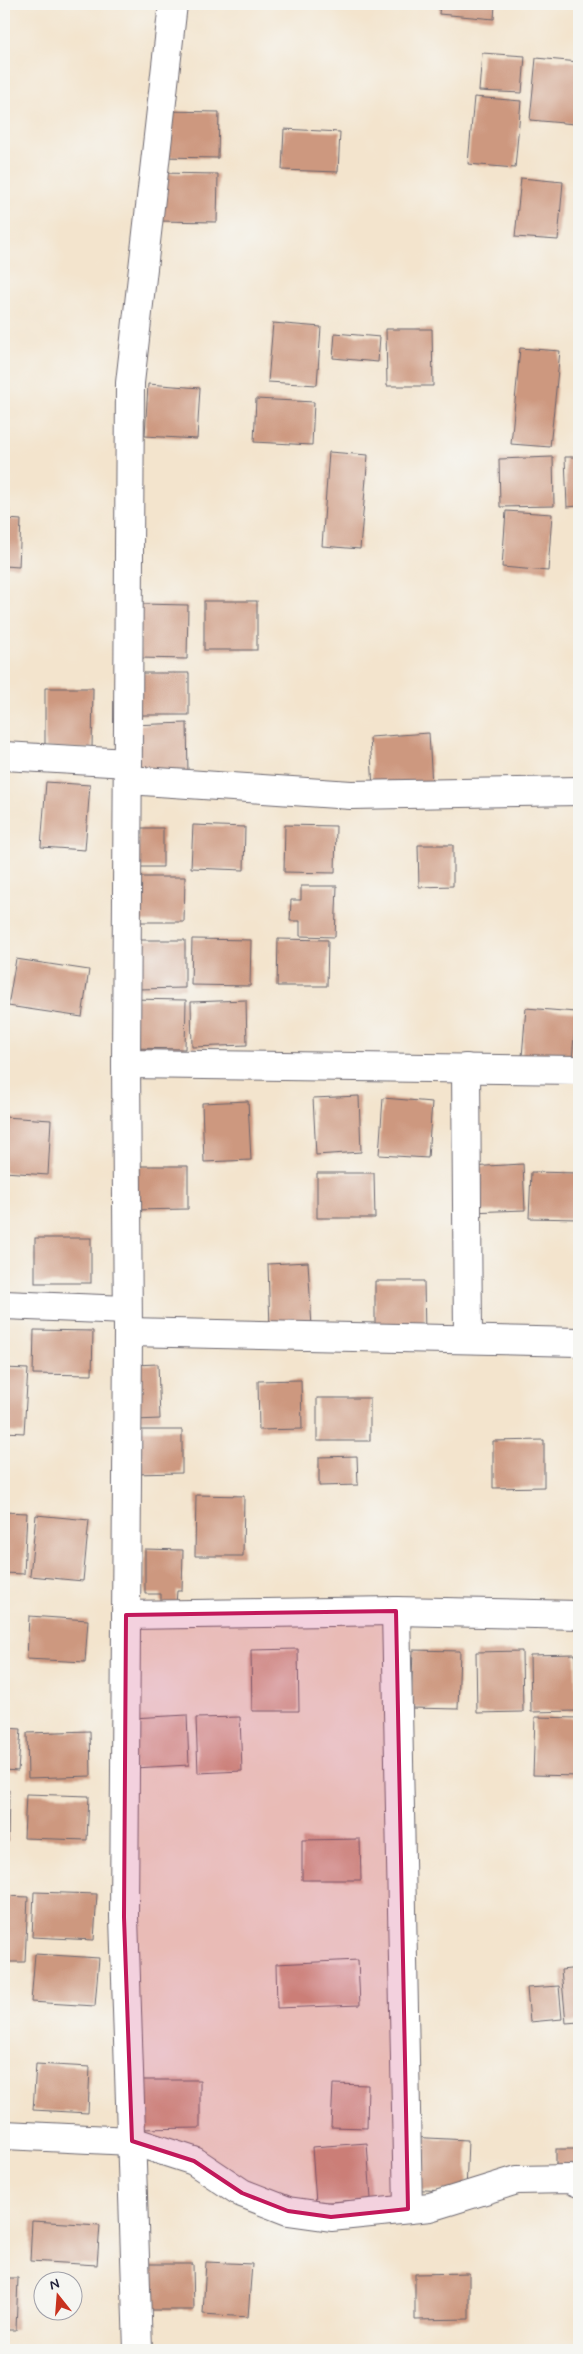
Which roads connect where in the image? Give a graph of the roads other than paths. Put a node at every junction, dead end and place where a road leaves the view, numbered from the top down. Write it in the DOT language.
graph roads {
  1 [pos="173,4"];
  2 [pos="4,756"];
  3 [pos="128,772"];
  4 [pos="579,792"];
  5 [pos="126,1064"];
  6 [pos="466,1068"];
  7 [pos="579,1070"];
  8 [pos="4,1305"];
  9 [pos="128,1321"];
  10 [pos="468,1338"];
  11 [pos="579,1342"];
  12 [pos="396,1611"];
  13 [pos="126,1615"];
  14 [pos="579,1615"];
  15 [pos="4,2135"];
  16 [pos="132,2141"];
  17 [pos="579,2183"];
  18 [pos="408,2209"];
  19 [pos="138,2350"];
  1 -- 3 [label="street"];
  2 -- 3 [label="street"];
  3 -- 4 [label="street"];
  3 -- 5 [label="street"];
  5 -- 6 [label="street"];
  5 -- 9 [label="street"];
  6 -- 7 [label="street"];
  6 -- 10 [label="street"];
  8 -- 9 [label="street"];
  9 -- 10 [label="street"];
  9 -- 13 [label="street"];
  10 -- 11 [label="street"];
  12 -- 13 [label="street"];
  12 -- 14 [label="street"];
  12 -- 18 [label="street"];
  13 -- 16 [label="street"];
  15 -- 16 [label="street"];
  16 -- 18 [label="street"];
  16 -- 19 [label="street"];
  17 -- 18 [label="street"];
}
